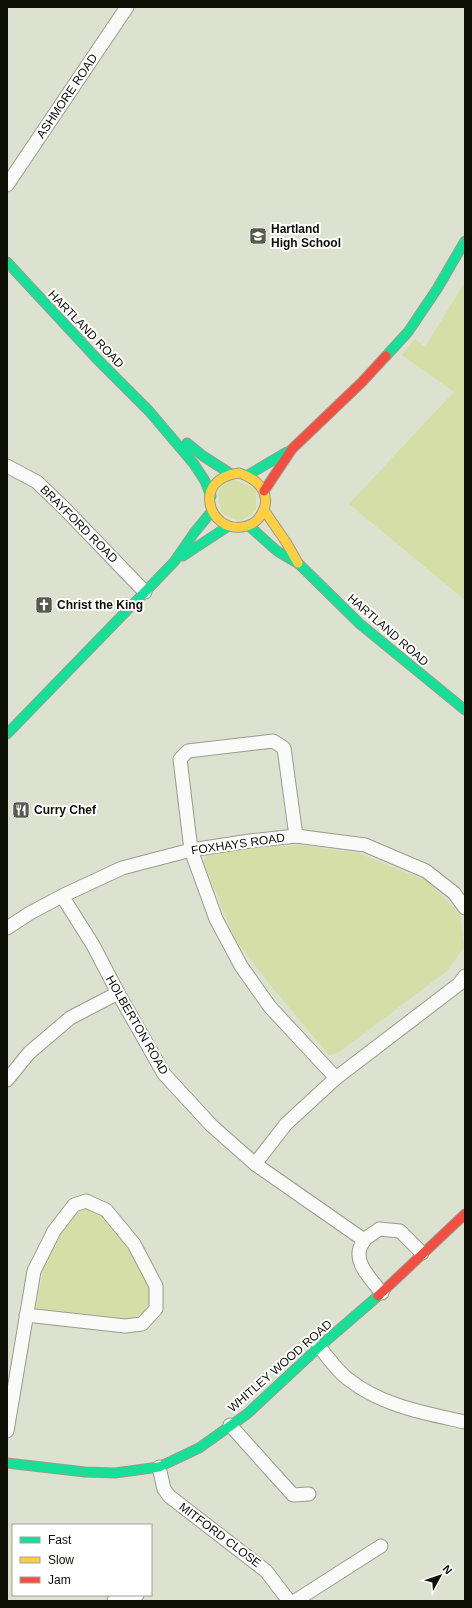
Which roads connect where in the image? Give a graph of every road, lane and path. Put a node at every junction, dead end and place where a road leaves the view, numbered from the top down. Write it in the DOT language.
graph roads {
  1 [pos="127,7"];
  2 [pos="7,185"];
  3 [pos="465,241"];
  4 [pos="7,262"];
  5 [pos="149,411"];
  6 [pos="292,449"];
  7 [pos="7,466"];
  8 [pos="231,474"];
  9 [pos="248,475"];
  10 [pos="264,491"];
  11 [pos="210,496"];
  12 [pos="264,510"];
  13 [pos="212,512"];
  14 [pos="250,526"];
  15 [pos="227,527"];
  16 [pos="174,562"];
  17 [pos="299,564"];
  18 [pos="145,592"];
  19 [pos="465,710"];
  20 [pos="7,734"];
  21 [pos="296,836"];
  22 [pos="191,850"];
  23 [pos="62,896"];
  24 [pos="465,908"];
  25 [pos="7,928"];
  26 [pos="465,976"];
  27 [pos="118,993"];
  28 [pos="336,1078"];
  29 [pos="7,1080"];
  30 [pos="255,1164"];
  31 [pos="465,1214"];
  32 [pos="364,1240"];
  33 [pos="422,1253"];
  34 [pos="382,1293"];
  35 [pos="26,1315"];
  36 [pos="319,1347"];
  37 [pos="465,1422"];
  38 [pos="230,1425"];
  39 [pos="7,1431"];
  40 [pos="7,1463"];
  41 [pos="159,1467"];
  42 [pos="309,1494"];
  43 [pos="381,1546"];
  44 [pos="133,1596"];
  45 [pos="114,1601"];
  46 [pos="289,1601"];
  47 [pos="295,1601"];
  1 -- 2 [label="street, ASHMORE ROAD"];
  3 -- 6 [label="street"];
  4 -- 5 [label="street, HARTLAND ROAD"];
  5 -- 8 [label="street, HARTLAND ROAD"];
  5 -- 11 [label="street, HARTLAND ROAD"];
  6 -- 9 [label="street"];
  6 -- 10 [label="street"];
  7 -- 18 [label="street, BRAYFORD ROAD"];
  8 -- 9 [label="street"];
  8 -- 11 [label="street"];
  9 -- 10 [label="street"];
  10 -- 12 [label="street"];
  11 -- 13 [label="street"];
  12 -- 14 [label="street"];
  12 -- 17 [label="street, HARTLAND ROAD"];
  13 -- 15 [label="street"];
  13 -- 16 [label="street"];
  14 -- 15 [label="street"];
  14 -- 17 [label="street, HARTLAND ROAD"];
  15 -- 16 [label="street"];
  16 -- 18 [label="street"];
  17 -- 19 [label="street, HARTLAND ROAD"];
  18 -- 20 [label="street"];
  21 -- 22 [label="street, FOXHAYS ROAD"];
  21 -- 22 [label="street"];
  21 -- 24 [label="street, FOXHAYS ROAD"];
  22 -- 23 [label="street, FOXHAYS ROAD"];
  22 -- 28 [label="street"];
  23 -- 25 [label="street, FOXHAYS ROAD"];
  23 -- 27 [label="street, HOLBERTON ROAD"];
  26 -- 28 [label="street"];
  27 -- 29 [label="street"];
  27 -- 30 [label="street, HOLBERTON ROAD"];
  28 -- 30 [label="street"];
  30 -- 32 [label="street, HOLBERTON ROAD"];
  31 -- 33 [label="street, WHITLEY WOOD ROAD"];
  32 -- 33 [label="street"];
  32 -- 34 [label="street"];
  33 -- 34 [label="street, WHITLEY WOOD ROAD"];
  34 -- 36 [label="street, WHITLEY WOOD ROAD"];
  35 -- 35 [label="street"];
  35 -- 39 [label="street"];
  36 -- 37 [label="street"];
  36 -- 38 [label="street, WHITLEY WOOD ROAD"];
  38 -- 41 [label="street, WHITLEY WOOD ROAD"];
  38 -- 42 [label="street"];
  40 -- 41 [label="street, WHITLEY WOOD ROAD"];
  41 -- 46 [label="street, MITFORD CLOSE"];
  43 -- 47 [label="street"];
  44 -- 45 [label="street"];
}
